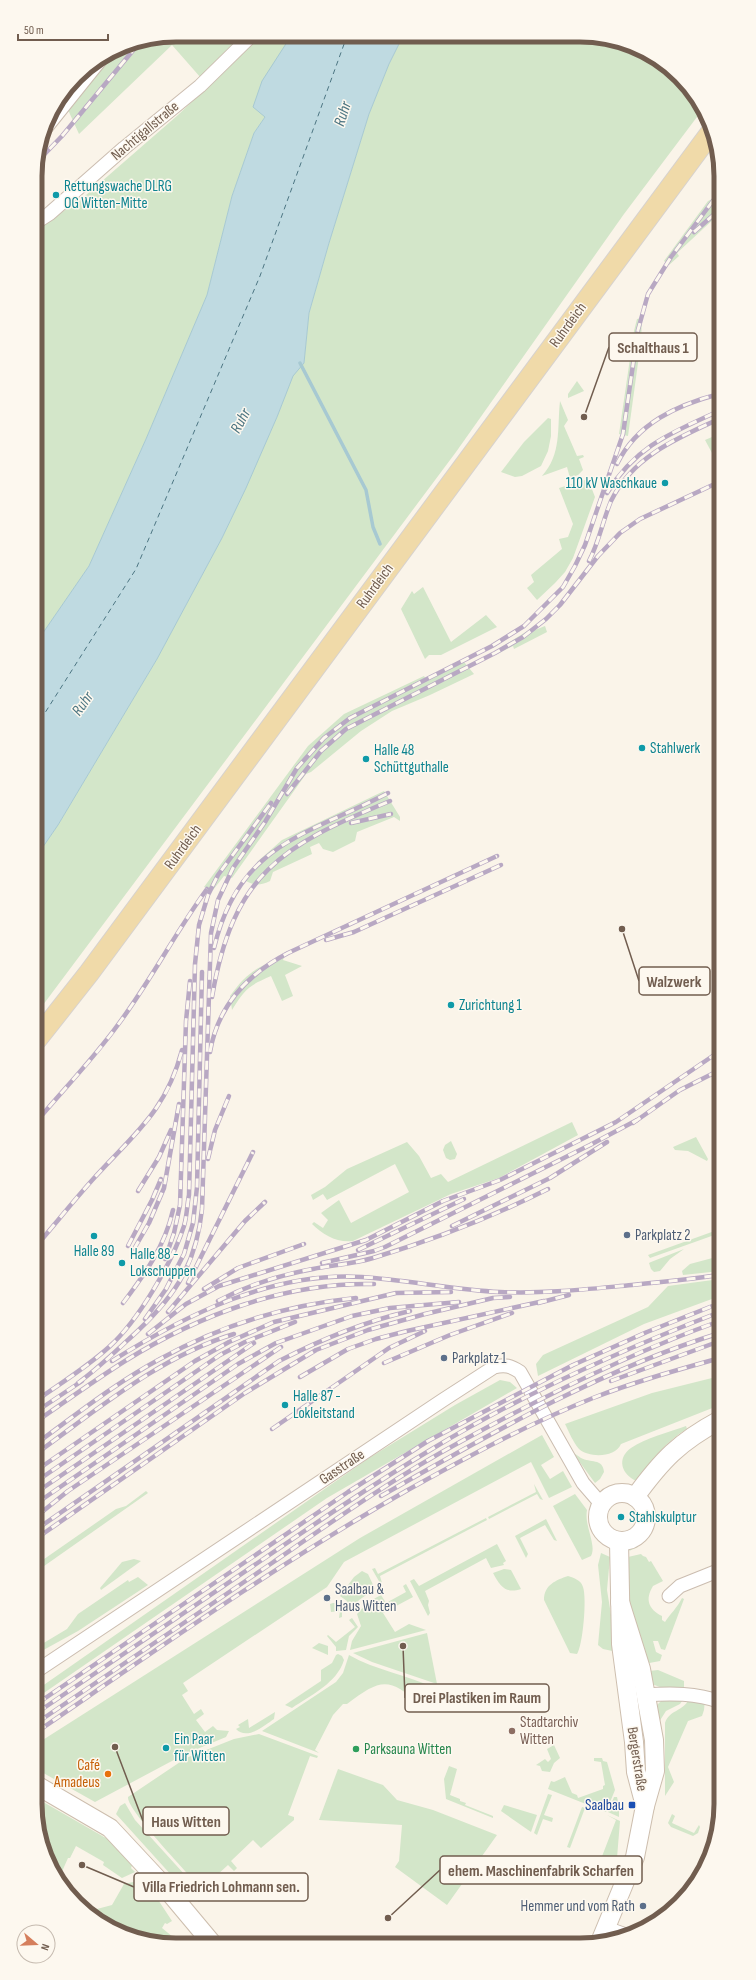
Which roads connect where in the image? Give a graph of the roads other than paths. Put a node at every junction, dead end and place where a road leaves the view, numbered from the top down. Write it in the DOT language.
graph roads {
  1 [pos="246,42"];
  2 [pos="88,75"];
  3 [pos="57,115"];
  4 [pos="708,137"];
  5 [pos="42,218"];
  6 [pos="42,1033"];
  7 [pos="714,1423"];
  8 [pos="635,1497"];
  9 [pos="602,1505"];
  10 [pos="619,1541"];
  11 [pos="714,1572"];
  12 [pos="669,1596"];
  13 [pos="42,1667"];
  14 [pos="636,1694"];
  15 [pos="714,1701"];
  16 [pos="42,1788"];
  17 [pos="646,1806"];
  18 [pos="603,1935"];
  19 [pos="207,1938"];
  1 -- 5 [label="street, Nachtigallstraße"];
  2 -- 3 [label="street"];
  4 -- 6 [label="main road, Ruhrdeich"];
  7 -- 8 [label="street"];
  8 -- 9 [label="street"];
  8 -- 10 [label="street"];
  9 -- 10 [label="street"];
  9 -- 13 [label="street, Gasstraße"];
  10 -- 14 [label="street, Bergerstraße"];
  11 -- 12 [label="street"];
  14 -- 15 [label="street"];
  14 -- 17 [label="street, Bergerstraße"];
  14 -- 17 [label="street, Bergerstraße"];
  16 -- 19 [label="street"];
  17 -- 18 [label="street, Bergerstraße"];
}
